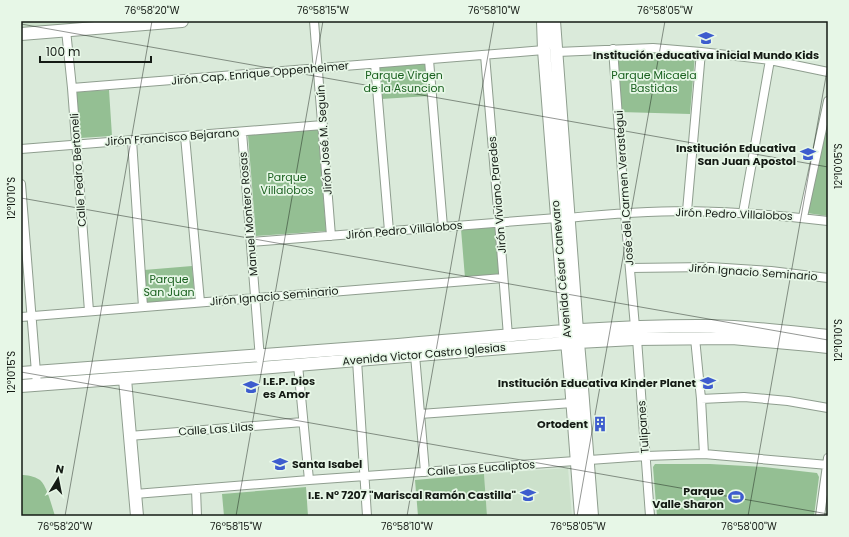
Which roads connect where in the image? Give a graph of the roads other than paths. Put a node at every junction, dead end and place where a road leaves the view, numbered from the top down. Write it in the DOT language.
graph roads {
  1 [pos="182,21"];
  2 [pos="314,21"];
  3 [pos="543,21"];
  4 [pos="554,21"];
  5 [pos="146,22"];
  6 [pos="66,30"];
  7 [pos="21,34"];
  8 [pos="613,49"];
  9 [pos="544,50"];
  10 [pos="556,52"];
  11 [pos="701,52"];
  12 [pos="485,55"];
  13 [pos="429,60"];
  14 [pos="770,60"];
  15 [pos="375,64"];
  16 [pos="318,68"];
  17 [pos="828,72"];
  18 [pos="72,88"];
  19 [pos="828,101"];
  20 [pos="323,125"];
  21 [pos="825,128"];
  22 [pos="242,132"];
  23 [pos="184,136"];
  24 [pos="132,140"];
  25 [pos="76,145"];
  26 [pos="21,149"];
  27 [pos="21,184"];
  28 [pos="687,211"];
  29 [pos="625,213"];
  30 [pos="743,213"];
  31 [pos="563,218"];
  32 [pos="803,218"];
  33 [pos="828,221"];
  34 [pos="499,222"];
  35 [pos="443,227"];
  36 [pos="389,231"];
  37 [pos="331,236"];
  38 [pos="251,242"];
  39 [pos="630,268"];
  40 [pos="503,278"];
  41 [pos="828,278"];
  42 [pos="255,298"];
  43 [pos="200,302"];
  44 [pos="143,307"];
  45 [pos="89,311"];
  46 [pos="31,316"];
  47 [pos="21,317"];
  48 [pos="636,333"];
  49 [pos="508,336"];
  50 [pos="828,336"];
  51 [pos="572,337"];
  52 [pos="695,338"];
  53 [pos="828,347"];
  54 [pos="415,355"];
  55 [pos="357,360"];
  56 [pos="260,362"];
  57 [pos="298,365"];
  58 [pos="36,372"];
  59 [pos="21,374"];
  60 [pos="125,379"];
  61 [pos="37,385"];
  62 [pos="21,386"];
  63 [pos="701,399"];
  64 [pos="572,402"];
  65 [pos="828,408"];
  66 [pos="420,414"];
  67 [pos="303,422"];
  68 [pos="129,436"];
  69 [pos="704,454"];
  70 [pos="646,456"];
  71 [pos="582,460"];
  72 [pos="828,462"];
  73 [pos="425,472"];
  74 [pos="364,476"];
  75 [pos="309,480"];
  76 [pos="196,489"];
  77 [pos="135,494"];
  78 [pos="137,516"];
  79 [pos="197,516"];
  80 [pos="367,516"];
  81 [pos="581,516"];
  82 [pos="592,516"];
  83 [pos="650,516"];
  84 [pos="820,516"];
  1 -- 5 [label="street"];
  2 -- 16 [label="street, Jirón José M. Seguín"];
  3 -- 9 [label="street, Avenida César Canevaro"];
  4 -- 10 [label="street, Avenida César Canevaro"];
  5 -- 6 [label="street"];
  6 -- 7 [label="street"];
  6 -- 18 [label="street, Calle Pedro Bertoneli"];
  8 -- 10 [label="street"];
  8 -- 11 [label="street"];
  8 -- 29 [label="street, José del Carmen Verastegui"];
  9 -- 12 [label="street, Jirón Cap. Enrique Oppenheimer"];
  9 -- 31 [label="street, Avenida César Canevaro"];
  10 -- 31 [label="street, Avenida César Canevaro"];
  11 -- 14 [label="street"];
  11 -- 28 [label="street"];
  12 -- 13 [label="street, Jirón Cap. Enrique Oppenheimer"];
  12 -- 34 [label="street, Jirón Viviano Paredes"];
  13 -- 15 [label="street, Jirón Cap. Enrique Oppenheimer"];
  13 -- 35 [label="street"];
  14 -- 17 [label="street"];
  14 -- 30 [label="street"];
  15 -- 16 [label="street, Jirón Cap. Enrique Oppenheimer"];
  15 -- 36 [label="street"];
  16 -- 18 [label="street, Jirón Cap. Enrique Oppenheimer"];
  16 -- 20 [label="street, Jirón José M. Seguín"];
  18 -- 25 [label="street, Calle Pedro Bertoneli"];
  19 -- 21 [label="street"];
  20 -- 22 [label="street, Jirón Francisco Bejarano"];
  20 -- 37 [label="street, Jirón José M. Seguín"];
  21 -- 32 [label="street"];
  22 -- 23 [label="street, Jirón Francisco Bejarano"];
  22 -- 38 [label="street, Manuel Montero Rosas"];
  23 -- 24 [label="street, Jirón Francisco Bejarano"];
  23 -- 43 [label="street"];
  24 -- 25 [label="street, Jirón Francisco Bejarano"];
  24 -- 44 [label="street"];
  25 -- 26 [label="street, Jirón Francisco Bejarano"];
  25 -- 45 [label="street, Calle Pedro Bertoneli"];
  27 -- 46 [label="street"];
  28 -- 29 [label="street, Jirón Pedro Villalobos"];
  28 -- 30 [label="street, Jirón Pedro Villalobos"];
  29 -- 31 [label="street, Jirón Pedro Villalobos"];
  29 -- 39 [label="street, José del Carmen Verastegui"];
  30 -- 32 [label="street, Jirón Pedro Villalobos"];
  31 -- 34 [label="street, Jirón Pedro Villalobos"];
  31 -- 51 [label="street, Avenida César Canevaro"];
  32 -- 33 [label="street, Jirón Pedro Villalobos"];
  34 -- 35 [label="street, Jirón Pedro Villalobos"];
  34 -- 40 [label="street, Jirón Viviano Paredes"];
  35 -- 36 [label="street, Jirón Pedro Villalobos"];
  36 -- 37 [label="street, Jirón Pedro Villalobos"];
  37 -- 38 [label="street, Jirón Pedro Villalobos"];
  38 -- 42 [label="street, Manuel Montero Rosas"];
  39 -- 41 [label="street, Jirón Ignacio Seminario"];
  39 -- 48 [label="street, José del Carmen Verastegui"];
  40 -- 42 [label="street, Jirón Ignacio Seminario"];
  40 -- 49 [label="street, Jirón Viviano Paredes"];
  42 -- 43 [label="street, Jirón Ignacio Seminario"];
  42 -- 56 [label="street, Manuel Montero Rosas"];
  43 -- 44 [label="street, Jirón Ignacio Seminario"];
  44 -- 45 [label="street, Jirón Ignacio Seminario"];
  45 -- 46 [label="street, Jirón Ignacio Seminario"];
  46 -- 47 [label="street, Jirón Ignacio Seminario"];
  46 -- 58 [label="street"];
  48 -- 50 [label="street, Avenida Victor Castro Iglesias"];
  48 -- 51 [label="street, Avenida Victor Castro Iglesias"];
  48 -- 52 [label="street, Avenida Victor Castro Iglesias"];
  48 -- 70 [label="street, Tulipanes"];
  49 -- 51 [label="street, Avenida Victor Castro Iglesias"];
  49 -- 56 [label="street, Avenida Victor Castro Iglesias"];
  51 -- 54 [label="street, Avenida Victor Castro Iglesias"];
  51 -- 64 [label="street, Avenida César Canevaro"];
  51 -- 71 [label="street, Avenida César Canevaro"];
  52 -- 53 [label="street, Avenida Victor Castro Iglesias"];
  52 -- 63 [label="street"];
  54 -- 55 [label="street, Avenida Victor Castro Iglesias"];
  54 -- 66 [label="street"];
  55 -- 57 [label="street, Avenida Victor Castro Iglesias"];
  55 -- 74 [label="street"];
  56 -- 57 [label="street, Avenida Victor Castro Iglesias"];
  56 -- 58 [label="street, Avenida Victor Castro Iglesias"];
  56 -- 60 [label="street, Avenida Victor Castro Iglesias"];
  57 -- 67 [label="street"];
  58 -- 59 [label="street, Avenida Victor Castro Iglesias"];
  58 -- 61 [label="street"];
  60 -- 61 [label="street, Avenida Victor Castro Iglesias"];
  60 -- 68 [label="street"];
  61 -- 62 [label="street, Avenida Victor Castro Iglesias"];
  63 -- 65 [label="street"];
  63 -- 69 [label="street"];
  64 -- 66 [label="street"];
  64 -- 71 [label="street, Avenida César Canevaro"];
  66 -- 73 [label="street"];
  67 -- 68 [label="street, Calle Las Lilas"];
  67 -- 75 [label="street"];
  68 -- 77 [label="street"];
  69 -- 70 [label="street, Calle Los Eucaliptos"];
  69 -- 72 [label="street, Calle Los Eucaliptos"];
  70 -- 71 [label="street, Calle Los Eucaliptos"];
  70 -- 83 [label="street, Tulipanes"];
  71 -- 73 [label="street, Calle Los Eucaliptos"];
  71 -- 81 [label="street, Avenida César Canevaro"];
  71 -- 82 [label="street, Avenida César Canevaro"];
  72 -- 84 [label="street"];
  73 -- 74 [label="street, Calle Los Eucaliptos"];
  74 -- 75 [label="street, Calle Los Eucaliptos"];
  74 -- 80 [label="street"];
  75 -- 76 [label="street, Calle Los Eucaliptos"];
  76 -- 77 [label="street, Calle Los Eucaliptos"];
  76 -- 79 [label="street"];
  77 -- 78 [label="street"];
}
